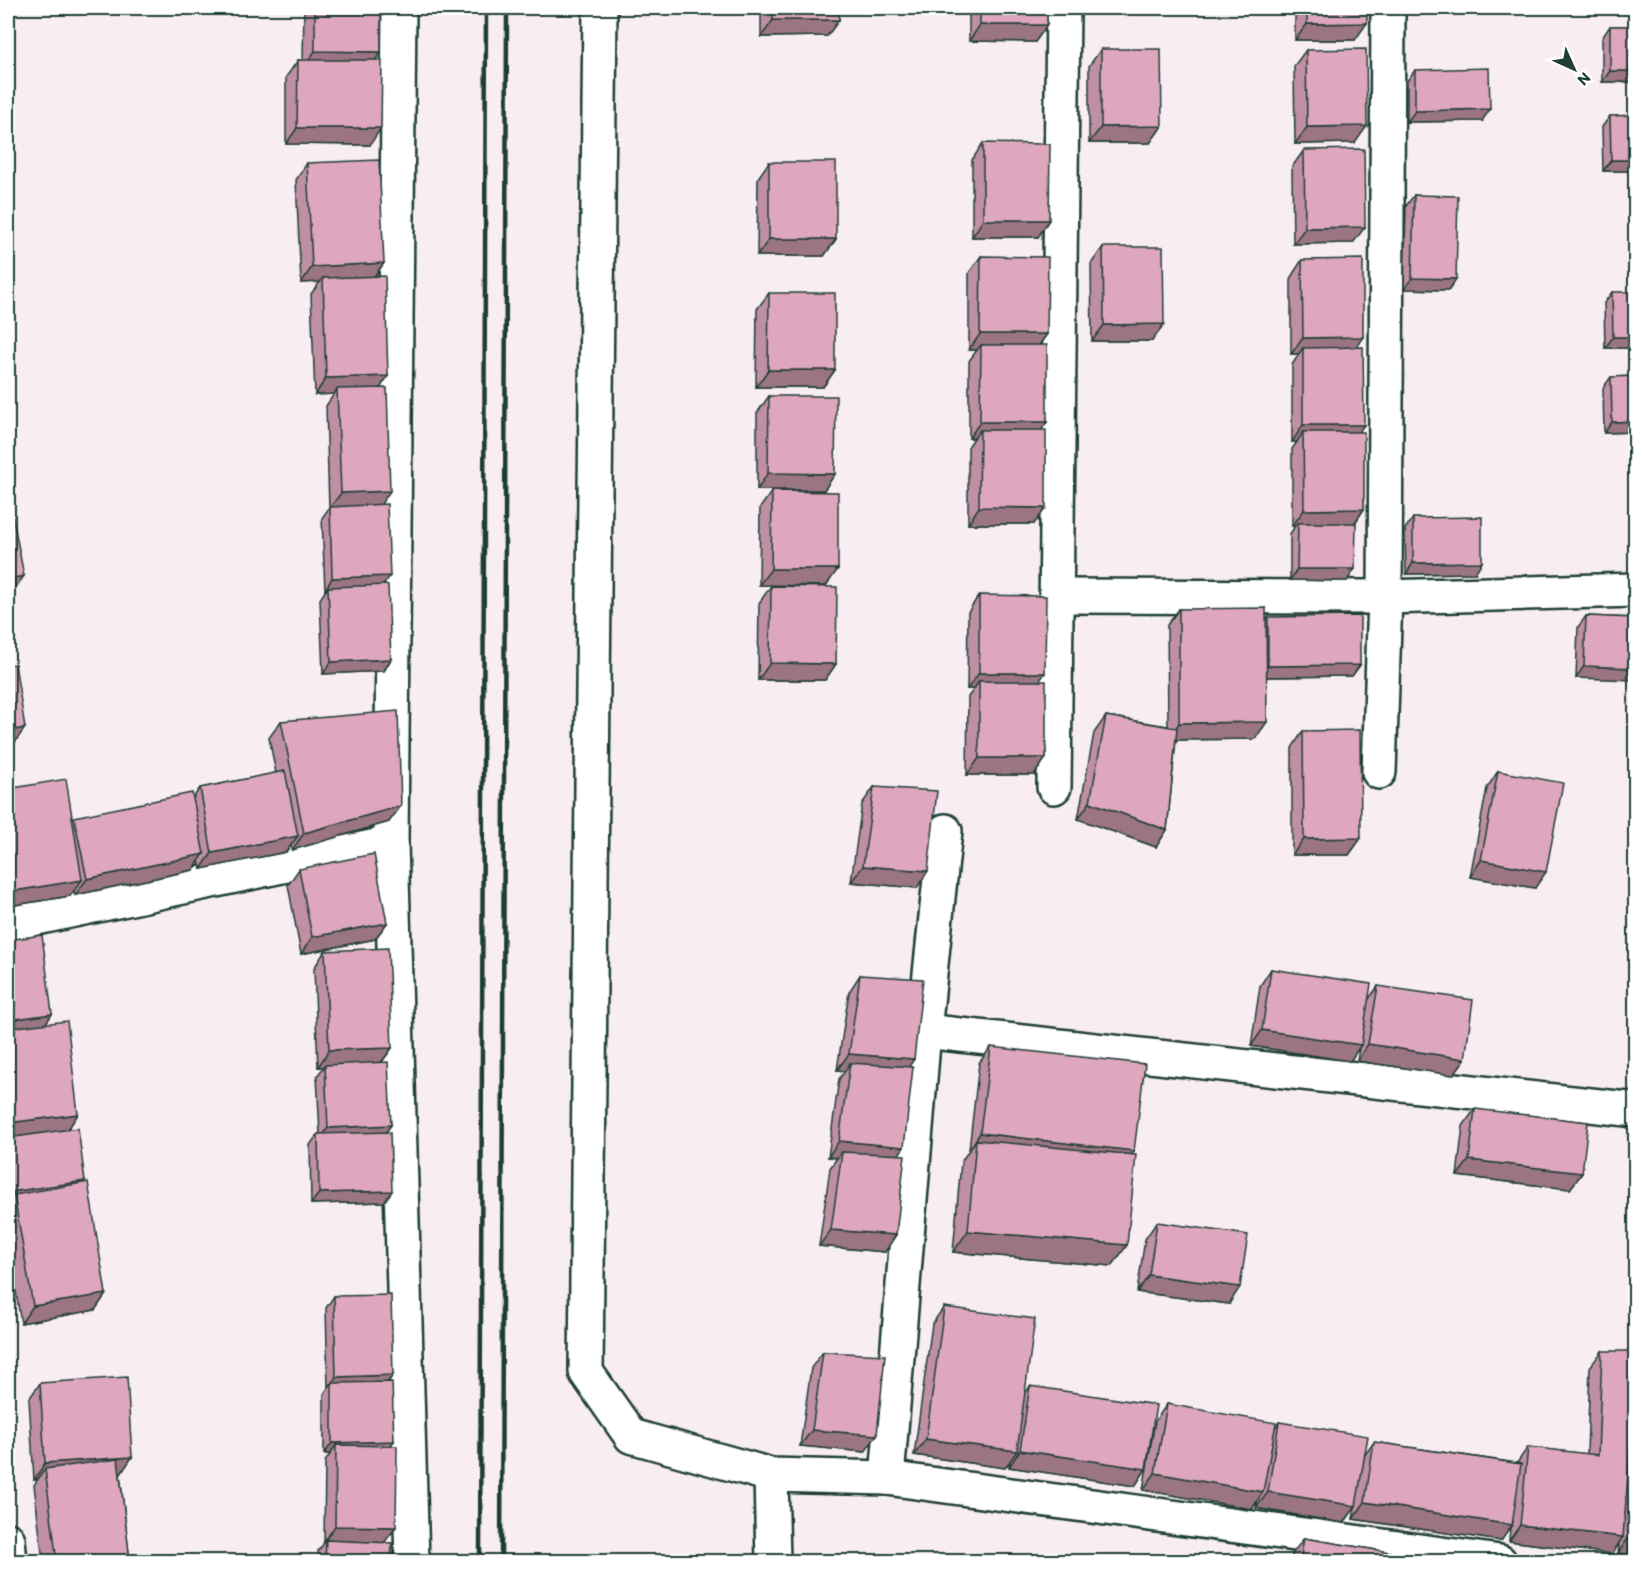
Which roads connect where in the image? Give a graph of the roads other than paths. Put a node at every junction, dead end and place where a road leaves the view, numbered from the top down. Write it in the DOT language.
graph roads {
  1 [pos="399,8"];
  2 [pos="600,8"];
  3 [pos="1063,8"];
  4 [pos="1388,8"];
  5 [pos="1635,590"];
  6 [pos="1057,597"];
  7 [pos="1386,597"];
  8 [pos="1379,772"];
  9 [pos="1054,787"];
  10 [pos="945,831"];
  11 [pos="391,843"];
  12 [pos="8,924"];
  13 [pos="924,1031"];
  14 [pos="1635,1110"];
  15 [pos="771,1475"];
  16 [pos="886,1478"];
  17 [pos="8,1540"];
  18 [pos="10,1562"];
  19 [pos="412,1562"];
  20 [pos="773,1562"];
  21 [pos="1500,1562"];
  1 -- 11 [label="street"];
  2 -- 15 [label="street"];
  3 -- 6 [label="street"];
  4 -- 7 [label="street"];
  5 -- 7 [label="street"];
  6 -- 7 [label="street"];
  6 -- 9 [label="street"];
  7 -- 8 [label="street"];
  10 -- 13 [label="street"];
  11 -- 12 [label="street"];
  11 -- 19 [label="street"];
  13 -- 14 [label="street"];
  13 -- 16 [label="street"];
  15 -- 16 [label="street"];
  15 -- 20 [label="street"];
  16 -- 21 [label="street"];
  17 -- 18 [label="street"];
}
